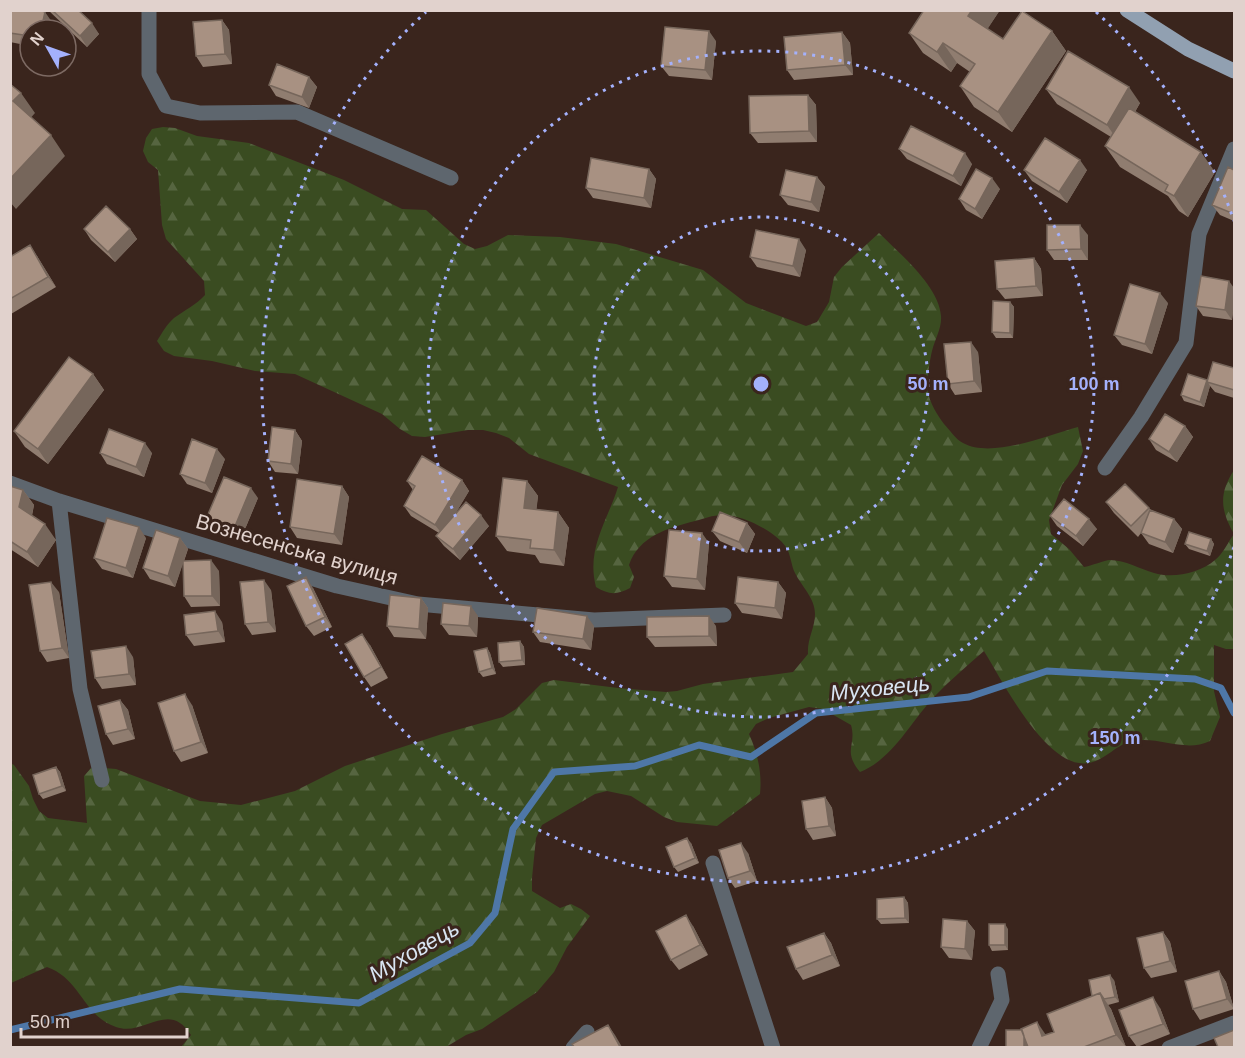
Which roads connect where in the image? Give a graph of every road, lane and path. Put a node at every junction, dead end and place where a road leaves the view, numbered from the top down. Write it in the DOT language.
graph roads {
  1 [pos="149,10"];
  2 [pos="1127,10"];
  3 [pos="1234,71"];
  4 [pos="1234,149"];
  5 [pos="452,178"];
  6 [pos="1105,468"];
  7 [pos="10,483"];
  8 [pos="59,501"];
  9 [pos="724,615"];
  10 [pos="102,780"];
  11 [pos="713,863"];
  12 [pos="998,974"];
  13 [pos="1234,1023"];
  14 [pos="587,1032"];
  15 [pos="573,1047"];
  16 [pos="773,1047"];
  17 [pos="979,1047"];
  18 [pos="1169,1047"];
  1 -- 5 [label="street"];
  2 -- 3 [label="main road"];
  4 -- 6 [label="street"];
  7 -- 8 [label="street, Вознесенська вулиця"];
  8 -- 9 [label="street, Вознесенська вулиця"];
  8 -- 10 [label="street"];
  11 -- 16 [label="street"];
  12 -- 17 [label="street"];
  13 -- 18 [label="street"];
  14 -- 15 [label="street"];
}
